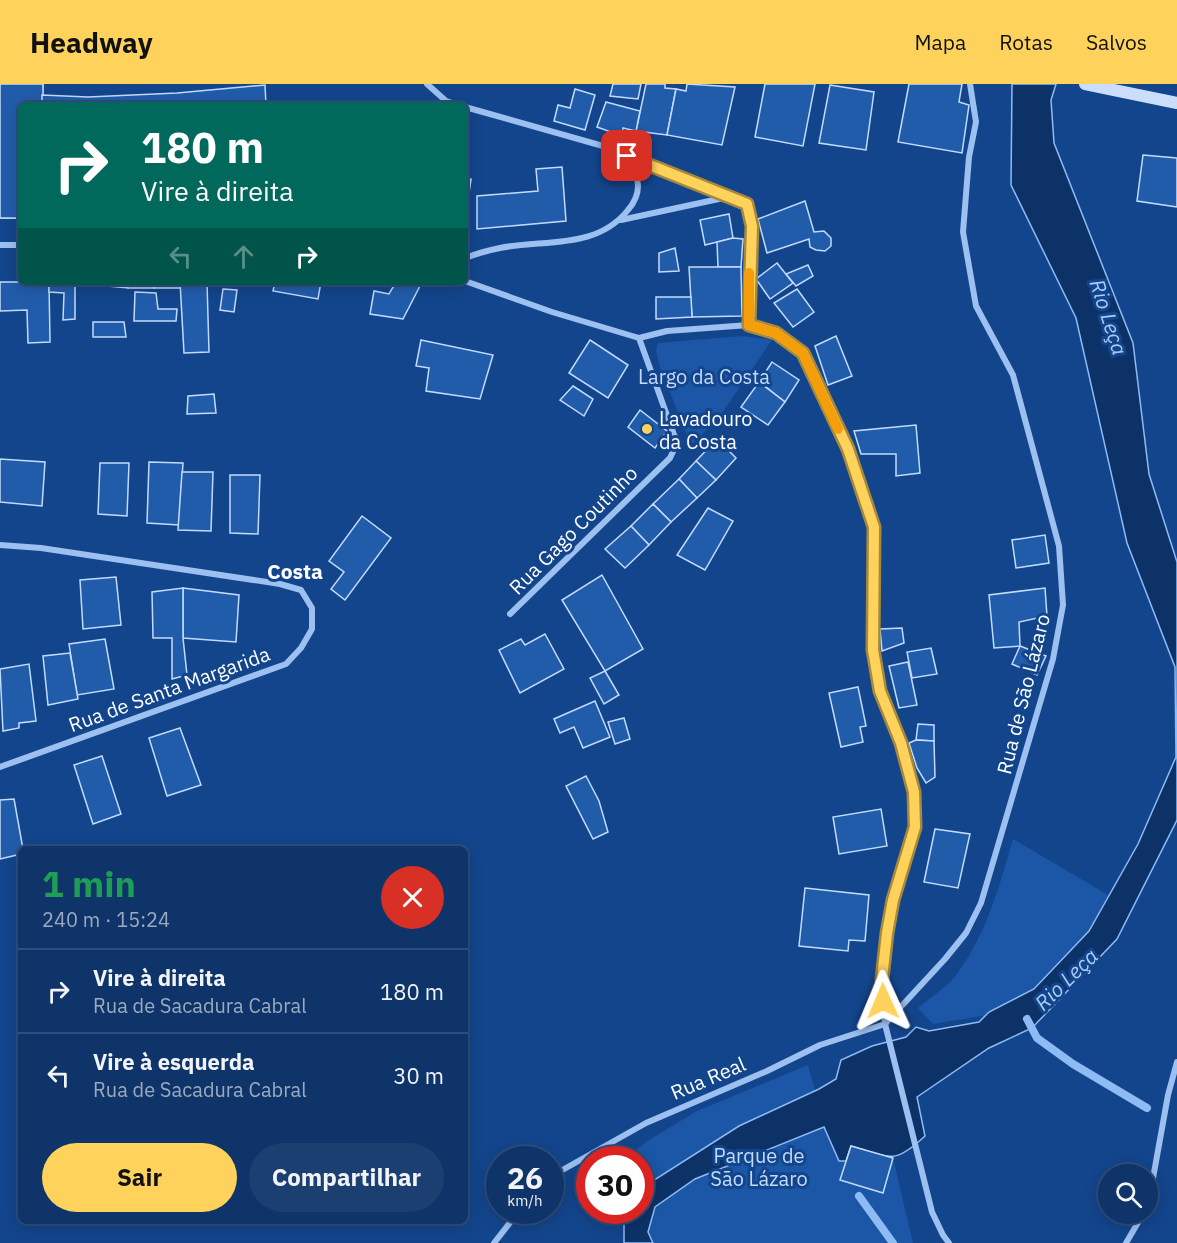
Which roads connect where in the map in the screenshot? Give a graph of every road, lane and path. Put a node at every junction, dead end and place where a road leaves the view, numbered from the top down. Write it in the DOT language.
graph roads {
  1 [pos="427,84"];
  2 [pos="970,84"];
  3 [pos="1085,84"];
  4 [pos="449,102"];
  5 [pos="1177,103"];
  6 [pos="468,108"];
  7 [pos="627,156"];
  8 [pos="728,197"];
  9 [pos="620,220"];
  10 [pos="18,244"];
  11 [pos="0,245"];
  12 [pos="468,257"];
  13 [pos="468,282"];
  14 [pos="749,325"];
  15 [pos="639,338"];
  16 [pos="0,545"];
  17 [pos="510,614"];
  18 [pos="0,767"];
  19 [pos="885,1024"];
  20 [pos="1177,1062"];
  21 [pos="1155,1164"];
  22 [pos="564,1169"];
  23 [pos="509,1224"];
  24 [pos="1137,1224"];
  25 [pos="494,1243"];
  26 [pos="949,1243"];
  27 [pos="1126,1243"];
  1 -- 4 [label="street"];
  2 -- 19 [label="street, Rua de São Lázaro"];
  3 -- 5 [label="main road"];
  6 -- 7 [label="street"];
  7 -- 8 [label="street"];
  7 -- 9 [label="street"];
  8 -- 9 [label="street"];
  8 -- 14 [label="lane"];
  9 -- 12 [label="street"];
  10 -- 11 [label="street"];
  13 -- 15 [label="street"];
  14 -- 15 [label="street"];
  14 -- 19 [label="street"];
  15 -- 17 [label="street, Rua Gago Coutinho"];
  16 -- 18 [label="street, Rua de Santa Margarida"];
  19 -- 22 [label="street, Rua Real"];
  19 -- 26 [label="street"];
  20 -- 21 [label="street"];
  23 -- 25 [label="street"];
  24 -- 27 [label="street"];
}
